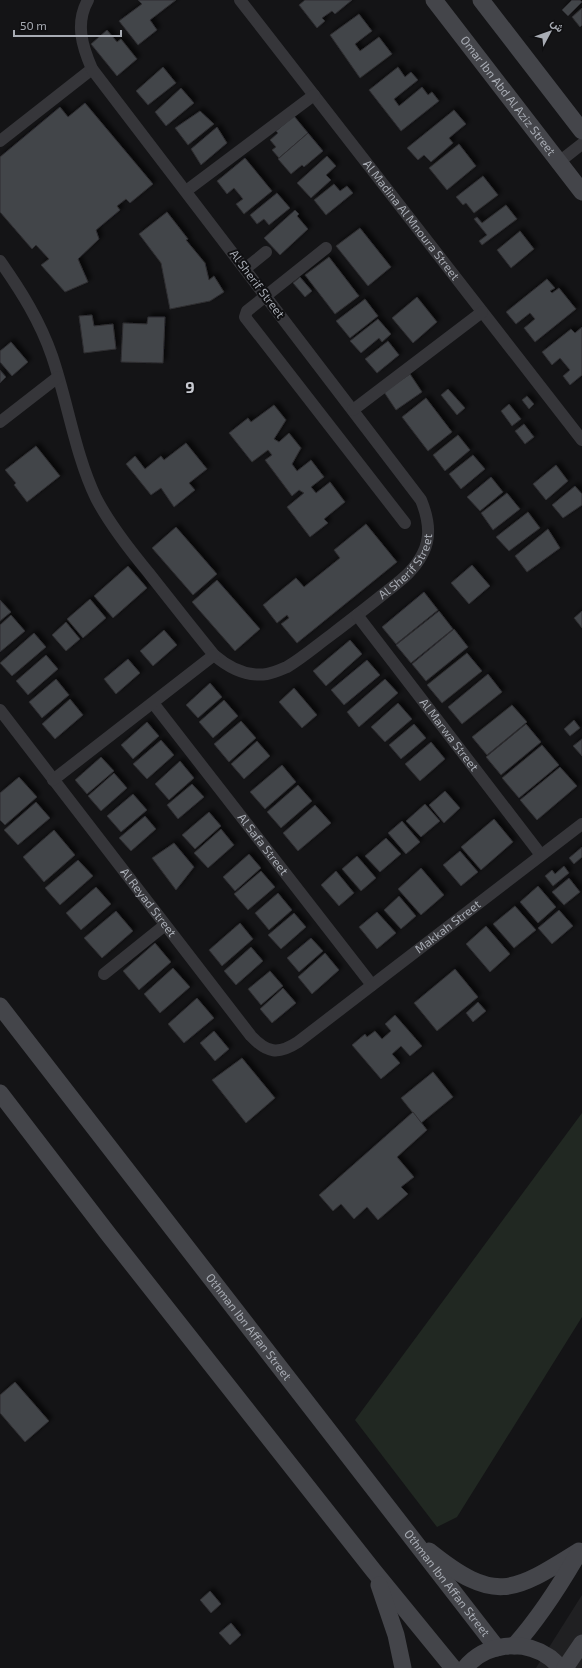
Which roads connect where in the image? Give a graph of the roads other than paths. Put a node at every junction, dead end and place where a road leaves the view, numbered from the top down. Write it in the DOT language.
graph roads {
  1 [pos="88,0"];
  2 [pos="240,0"];
  3 [pos="434,0"];
  4 [pos="481,0"];
  5 [pos="92,69"];
  6 [pos="314,96"];
  7 [pos="582,131"];
  8 [pos="0,141"];
  9 [pos="582,144"];
  10 [pos="559,162"];
  11 [pos="186,191"];
  12 [pos="582,192"];
  13 [pos="326,248"];
  14 [pos="266,252"];
  15 [pos="0,261"];
  16 [pos="245,269"];
  17 [pos="266,296"];
  18 [pos="482,312"];
  19 [pos="58,377"];
  20 [pos="353,410"];
  21 [pos="0,422"];
  22 [pos="582,440"];
  23 [pos="405,523"];
  24 [pos="358,615"];
  25 [pos="214,655"];
  26 [pos="153,703"];
  27 [pos="0,710"];
  28 [pos="54,780"];
  29 [pos="582,824"];
  30 [pos="541,855"];
  31 [pos="165,925"];
  32 [pos="104,974"];
  33 [pos="372,985"];
  34 [pos="0,1006"];
  35 [pos="314,1030"];
  36 [pos="0,1093"];
  37 [pos="413,1539"];
  38 [pos="581,1549"];
  39 [pos="373,1570"];
  40 [pos="582,1643"];
  41 [pos="514,1646"];
  42 [pos="497,1648"];
  43 [pos="403,1668"];
  44 [pos="453,1668"];
  45 [pos="465,1668"];
  46 [pos="561,1668"];
  47 [pos="565,1668"];
  1 -- 5 [label="street, Al Sherif Street"];
  2 -- 6 [label="street, Al Madina Al Mnoura Street"];
  3 -- 10 [label="main road, Omar Ibn Abd Al Aziz Street"];
  4 -- 7 [label="main road"];
  5 -- 8 [label="street"];
  5 -- 11 [label="street, Al Sherif Street"];
  6 -- 11 [label="street"];
  6 -- 18 [label="street, Al Madina Al Mnoura Street"];
  9 -- 10 [label="street"];
  10 -- 12 [label="main road, Omar Ibn Abd Al Aziz Street"];
  11 -- 16 [label="street, Al Sherif Street"];
  13 -- 17 [label="street"];
  14 -- 16 [label="street"];
  15 -- 19 [label="street, Al Sherif Street"];
  16 -- 17 [label="street, Al Sherif Street"];
  17 -- 20 [label="street, Al Sherif Street"];
  17 -- 23 [label="street"];
  18 -- 20 [label="street"];
  18 -- 22 [label="street, Al Madina Al Mnoura Street"];
  19 -- 21 [label="street"];
  19 -- 25 [label="street, Al Sherif Street"];
  20 -- 24 [label="street, Al Sherif Street"];
  24 -- 25 [label="street, Al Sherif Street"];
  24 -- 30 [label="street, Al Marwa Street"];
  25 -- 26 [label="street"];
  26 -- 28 [label="street"];
  26 -- 33 [label="street, Al Safa Street"];
  27 -- 28 [label="street, Al Reyad Street"];
  28 -- 31 [label="street, Al Reyad Street"];
  29 -- 30 [label="street, Makkah Street"];
  30 -- 33 [label="street, Makkah Street"];
  31 -- 32 [label="street"];
  31 -- 35 [label="street, Al Reyad Street"];
  33 -- 35 [label="street, Makkah Street"];
  34 -- 37 [label="main road, Othman Ibn Affan Street"];
  36 -- 39 [label="main road"];
  37 -- 38 [label="main road"];
  37 -- 42 [label="main road, Othman Ibn Affan Street"];
  38 -- 41 [label="main road"];
  39 -- 43 [label="main road"];
  39 -- 44 [label="main road"];
  40 -- 47 [label="main road"];
  41 -- 42 [label="main road"];
  41 -- 46 [label="main road"];
  42 -- 45 [label="main road"];
}
